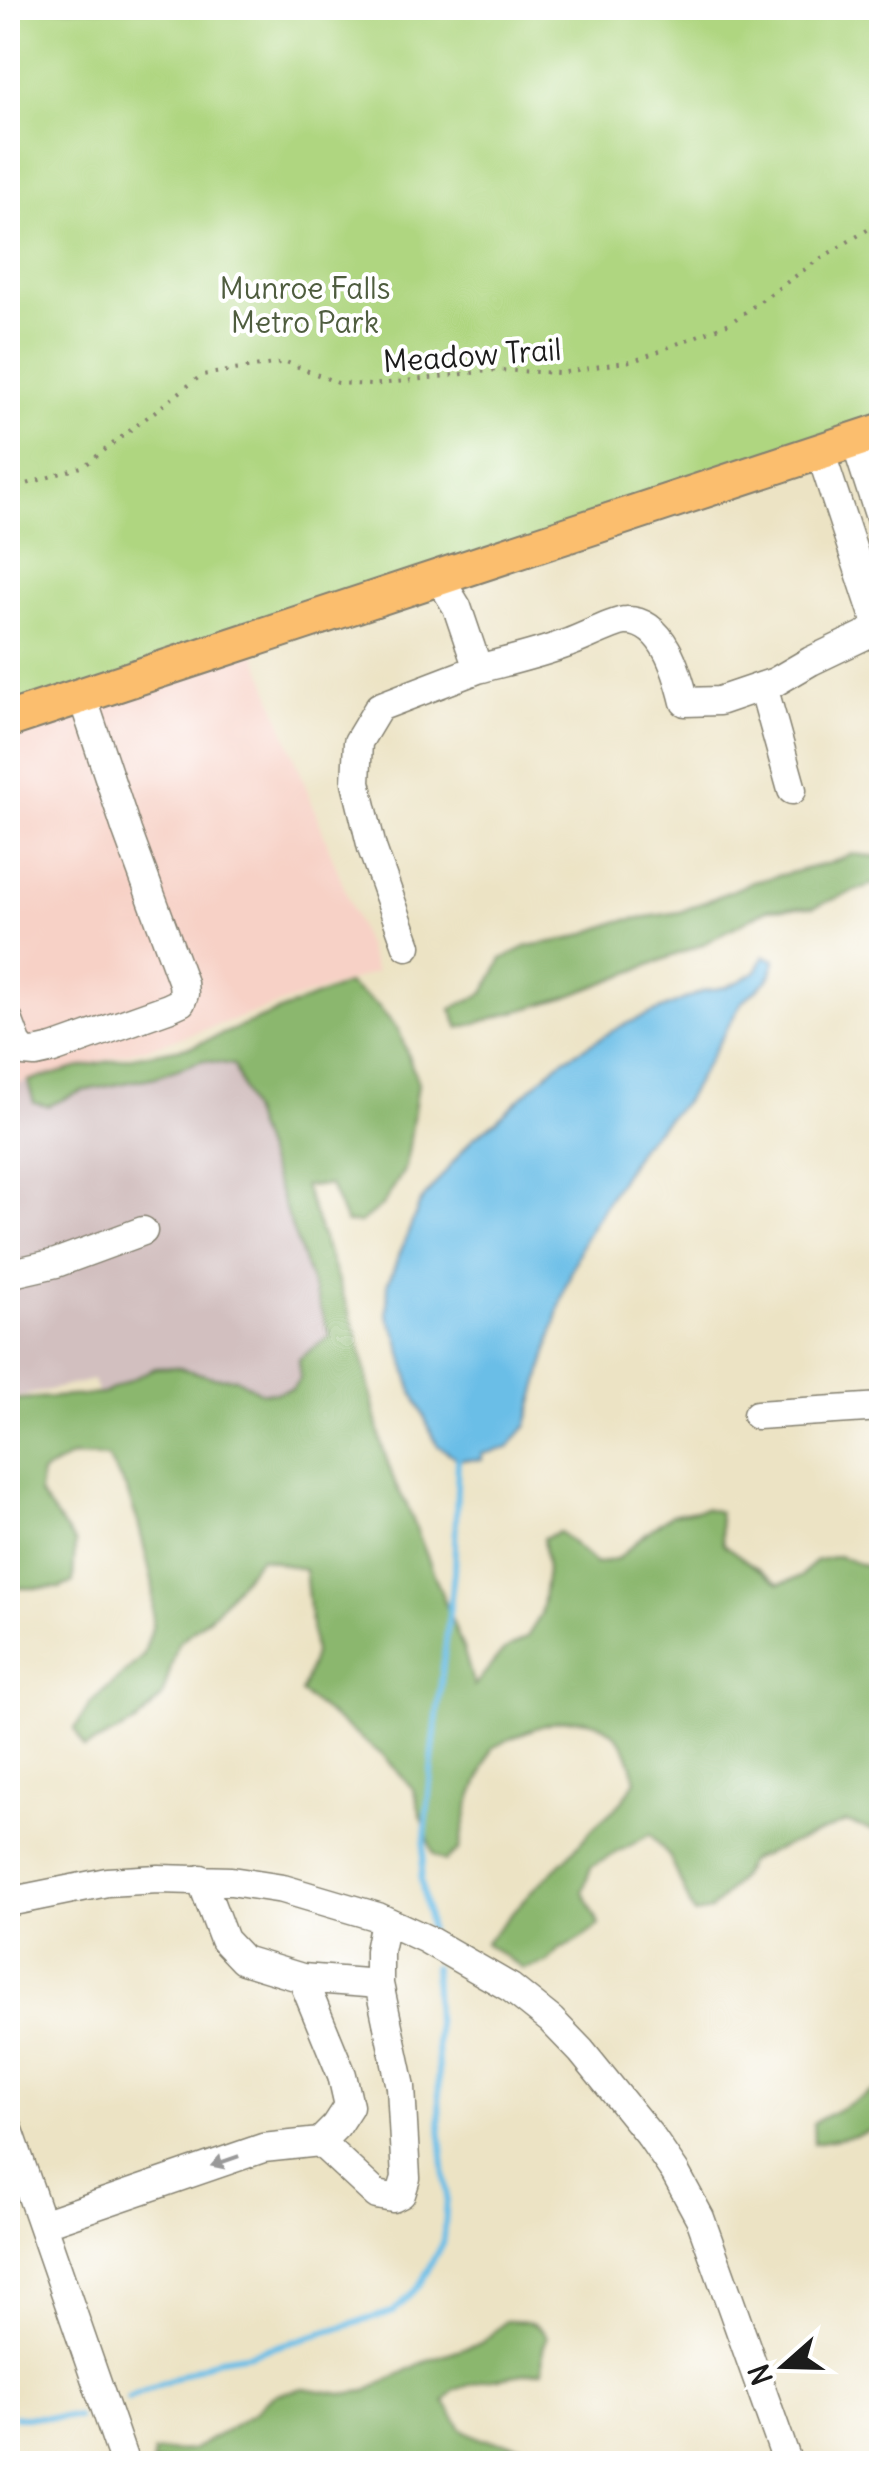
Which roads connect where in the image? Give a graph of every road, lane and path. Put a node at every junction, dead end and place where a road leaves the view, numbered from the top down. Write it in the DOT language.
graph roads {
  1 [pos="882,221"];
  2 [pos="868,436"];
  3 [pos="820,452"];
  4 [pos="8,490"];
  5 [pos="882,524"];
  6 [pos="450,572"];
  7 [pos="880,632"];
  8 [pos="478,669"];
  9 [pos="763,686"];
  10 [pos="82,696"];
  11 [pos="8,720"];
  12 [pos="792,790"];
  13 [pos="407,946"];
  14 [pos="8,1018"];
  15 [pos="143,1231"];
  16 [pos="8,1274"];
  17 [pos="882,1408"];
  18 [pos="757,1415"];
  19 [pos="201,1879"];
  20 [pos="8,1902"];
  21 [pos="386,1921"];
  22 [pos="302,1978"];
  23 [pos="379,1984"];
  24 [pos="8,2127"];
  25 [pos="320,2142"];
  26 [pos="42,2224"];
  27 [pos="125,2464"];
  28 [pos="788,2464"];
  1 -- 4 [label="path, Meadow Trail"];
  2 -- 3 [label="main road"];
  2 -- 5 [label="street"];
  3 -- 6 [label="main road"];
  3 -- 7 [label="street"];
  6 -- 8 [label="street"];
  6 -- 10 [label="main road"];
  7 -- 9 [label="street"];
  8 -- 9 [label="street"];
  8 -- 13 [label="street"];
  9 -- 12 [label="street"];
  10 -- 11 [label="main road"];
  10 -- 14 [label="street"];
  15 -- 16 [label="street"];
  17 -- 18 [label="street"];
  19 -- 20 [label="street"];
  19 -- 21 [label="street"];
  19 -- 22 [label="street"];
  21 -- 23 [label="street"];
  21 -- 28 [label="street"];
  22 -- 23 [label="street"];
  22 -- 25 [label="street"];
  23 -- 25 [label="street"];
  24 -- 26 [label="street"];
  25 -- 26 [label="street, one-way"];
  26 -- 27 [label="street"];
}
